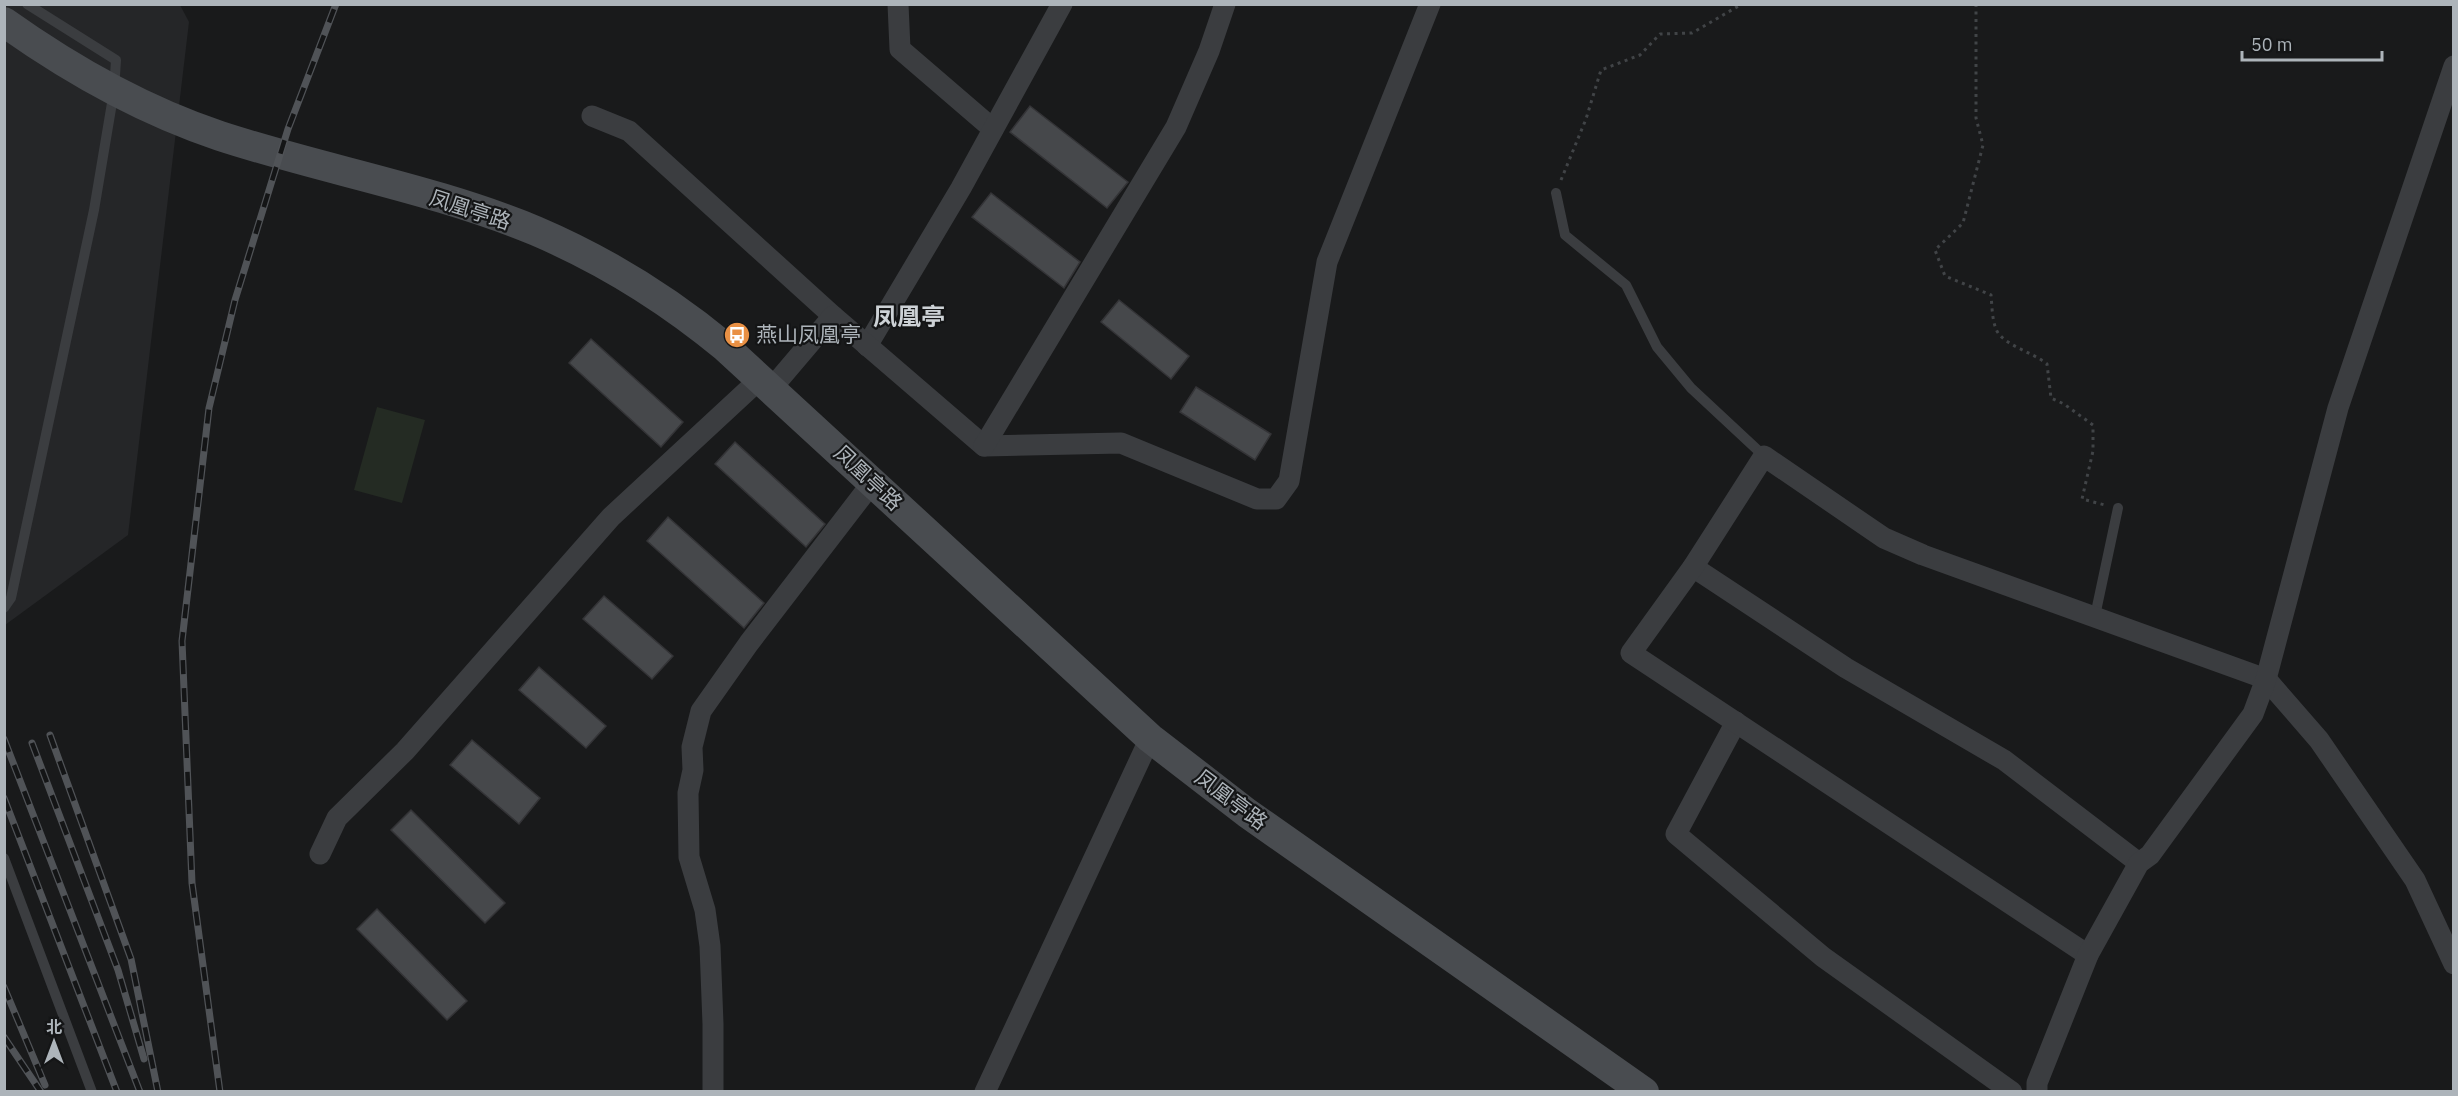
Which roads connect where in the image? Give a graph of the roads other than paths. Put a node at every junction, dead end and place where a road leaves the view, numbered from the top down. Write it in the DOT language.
graph roads {
  1 [pos="27,4"];
  2 [pos="898,4"];
  3 [pos="1062,4"];
  4 [pos="1225,4"];
  5 [pos="1430,4"];
  6 [pos="4,22"];
  7 [pos="2454,66"];
  8 [pos="114,91"];
  9 [pos="592,116"];
  10 [pos="993,129"];
  11 [pos="1556,193"];
  12 [pos="833,316"];
  13 [pos="867,346"];
  14 [pos="765,384"];
  15 [pos="984,446"];
  16 [pos="1764,456"];
  17 [pos="872,483"];
  18 [pos="2118,508"];
  19 [pos="1693,567"];
  20 [pos="4,608"];
  21 [pos="2095,616"];
  22 [pos="2266,679"];
  23 [pos="1736,723"];
  24 [pos="1150,738"];
  25 [pos="320,854"];
  26 [pos="4,858"];
  27 [pos="2139,863"];
  28 [pos="2088,954"];
  29 [pos="2454,963"];
  30 [pos="92,1092"];
  31 [pos="712,1092"];
  32 [pos="985,1092"];
  33 [pos="1644,1092"];
  34 [pos="2012,1092"];
  35 [pos="2037,1092"];
  1 -- 8 [label="lane"];
  2 -- 10 [label="street"];
  3 -- 10 [label="street"];
  4 -- 15 [label="street"];
  5 -- 15 [label="street"];
  6 -- 8 [label="street, 凤凰亭路"];
  7 -- 22 [label="street"];
  8 -- 14 [label="street, 凤凰亭路"];
  8 -- 20 [label="lane"];
  9 -- 12 [label="street"];
  10 -- 13 [label="street"];
  11 -- 16 [label="lane"];
  12 -- 13 [label="street"];
  12 -- 14 [label="street"];
  13 -- 15 [label="street"];
  14 -- 17 [label="street, 凤凰亭路"];
  14 -- 25 [label="street"];
  16 -- 19 [label="street"];
  16 -- 21 [label="street"];
  17 -- 24 [label="street, 凤凰亭路"];
  17 -- 31 [label="street"];
  18 -- 21 [label="lane"];
  19 -- 23 [label="street"];
  19 -- 27 [label="street"];
  21 -- 22 [label="street"];
  22 -- 27 [label="street"];
  22 -- 29 [label="street"];
  23 -- 28 [label="street"];
  23 -- 34 [label="street"];
  24 -- 32 [label="street"];
  24 -- 33 [label="street, 凤凰亭路"];
  26 -- 30 [label="lane"];
  27 -- 28 [label="street"];
  28 -- 35 [label="street"];
}
